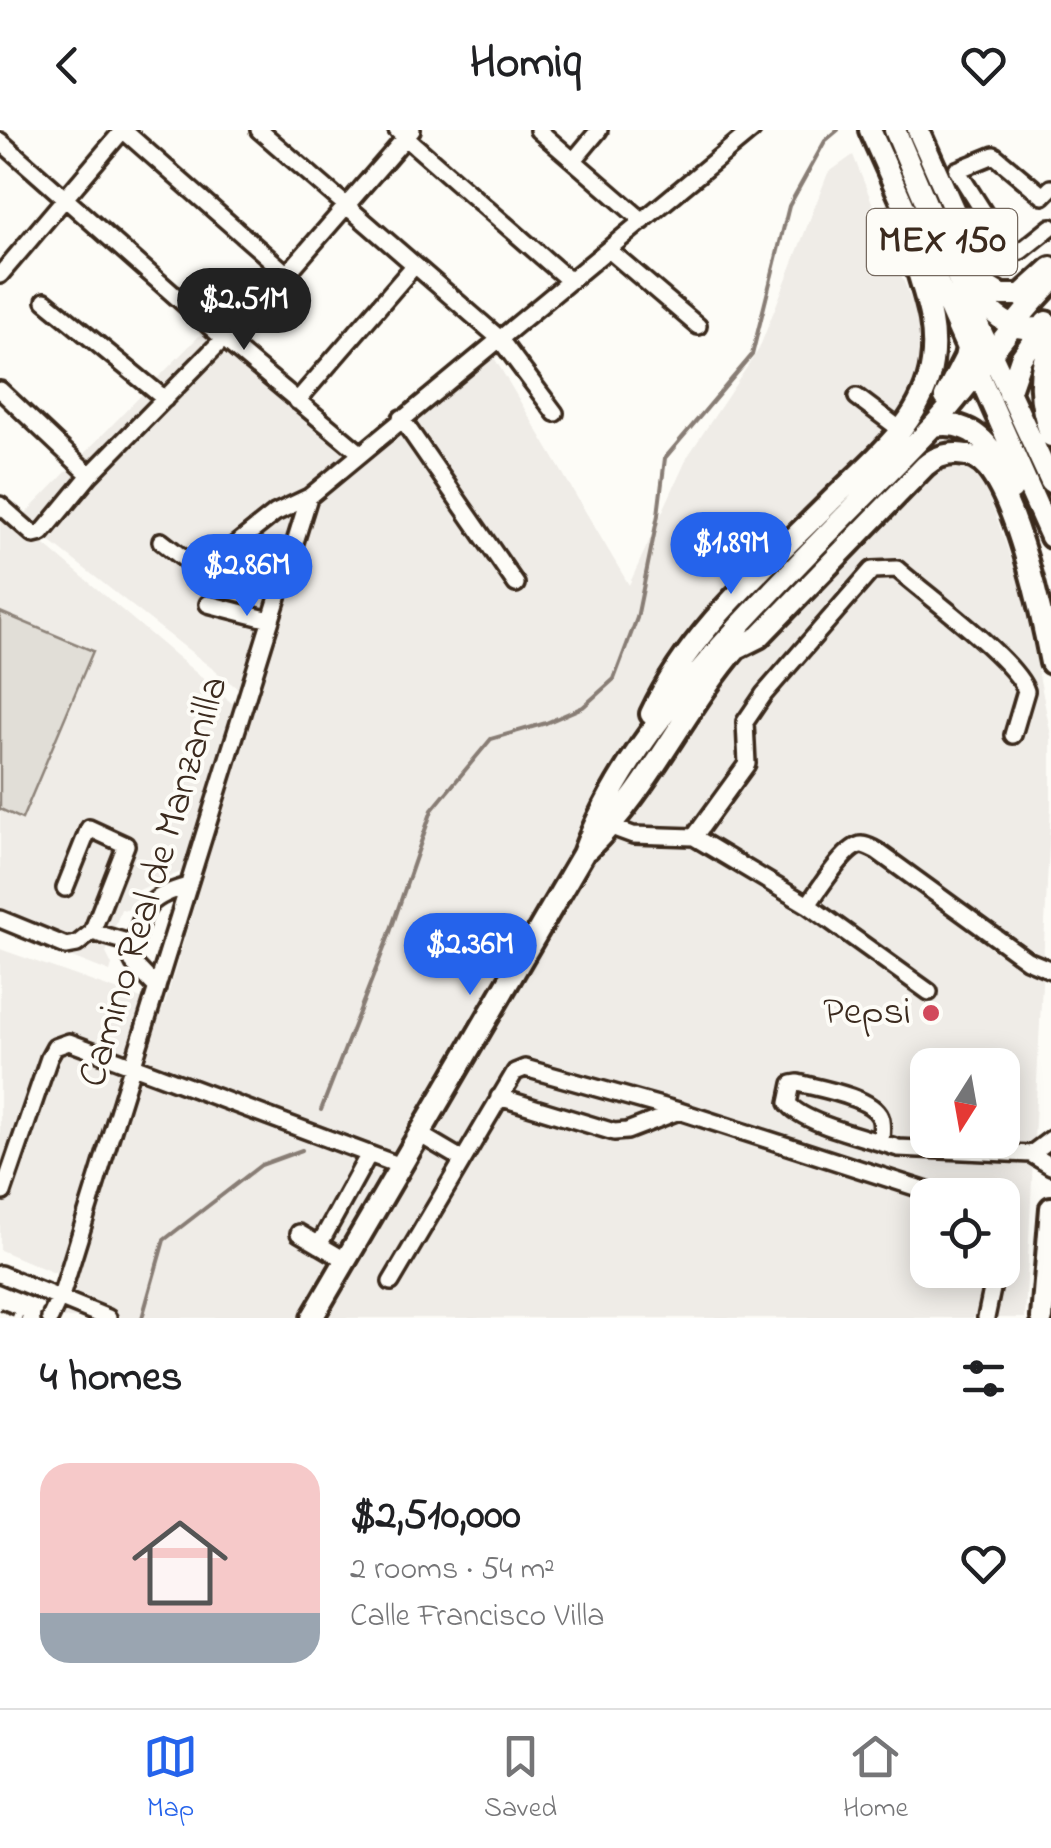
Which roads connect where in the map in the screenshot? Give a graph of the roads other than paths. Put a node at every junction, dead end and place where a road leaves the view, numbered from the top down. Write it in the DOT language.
graph roads {
  1 [pos="123,130"];
  2 [pos="259,130"];
  3 [pos="538,130"];
  4 [pos="599,130"];
  5 [pos="752,130"];
  6 [pos="870,130"];
  7 [pos="895,130"];
  8 [pos="904,130"];
  9 [pos="918,130"];
  10 [pos="405,132"];
  11 [pos="0,141"];
  12 [pos="574,160"];
  13 [pos="948,174"];
  14 [pos="1051,188"];
  15 [pos="64,199"];
  16 [pos="344,205"];
  17 [pos="908,214"];
  18 [pos="643,220"];
  19 [pos="1051,227"];
  20 [pos="608,250"];
  21 [pos="414,266"];
  22 [pos="1051,268"];
  23 [pos="287,274"];
  24 [pos="0,275"];
  25 [pos="570,281"];
  26 [pos="1051,283"];
  27 [pos="45,301"];
  28 [pos="1051,302"];
  29 [pos="974,316"];
  30 [pos="698,326"];
  31 [pos="1038,328"];
  32 [pos="499,338"];
  33 [pos="225,340"];
  34 [pos="968,348"];
  35 [pos="988,368"];
  36 [pos="0,390"];
  37 [pos="1009,392"];
  38 [pos="857,397"];
  39 [pos="165,399"];
  40 [pos="297,401"];
  41 [pos="554,413"];
  42 [pos="401,418"];
  43 [pos="942,425"];
  44 [pos="900,430"];
  45 [pos="1051,436"];
  46 [pos="1008,439"];
  47 [pos="359,452"];
  48 [pos="90,475"];
  49 [pos="1051,482"];
  50 [pos="309,497"];
  51 [pos="0,505"];
  52 [pos="1051,537"];
  53 [pos="161,541"];
  54 [pos="516,584"];
  55 [pos="208,604"];
  56 [pos="1051,614"];
  57 [pos="270,620"];
  58 [pos="742,622"];
  59 [pos="731,655"];
  60 [pos="1051,663"];
  61 [pos="1013,735"];
  62 [pos="639,747"];
  63 [pos="603,824"];
  64 [pos="694,837"];
  65 [pos="188,886"];
  66 [pos="65,888"];
  67 [pos="808,906"];
  68 [pos="0,919"];
  69 [pos="92,932"];
  70 [pos="134,944"];
  71 [pos="1051,970"];
  72 [pos="157,988"];
  73 [pos="929,992"];
  74 [pos="132,1063"];
  75 [pos="499,1097"];
  76 [pos="679,1111"];
  77 [pos="419,1134"];
  78 [pos="1051,1139"];
  79 [pos="881,1142"];
  80 [pos="368,1154"];
  81 [pos="1031,1154"];
  82 [pos="463,1160"];
  83 [pos="402,1166"];
  84 [pos="1051,1166"];
  85 [pos="910,1185"];
  86 [pos="3,1192"];
  87 [pos="1051,1208"];
  88 [pos="299,1233"];
  89 [pos="319,1245"];
  90 [pos="344,1260"];
  91 [pos="0,1265"];
  92 [pos="0,1274"];
  93 [pos="391,1282"];
  94 [pos="0,1286"];
  95 [pos="992,1288"];
  96 [pos="56,1303"];
  97 [pos="81,1318"];
  98 [pos="108,1318"];
  99 [pos="312,1318"];
  100 [pos="986,1318"];
  101 [pos="1042,1318"];
  1 -- 15 [label="street"];
  1 -- 23 [label="street"];
  2 -- 16 [label="street"];
  3 -- 12 [label="street"];
  4 -- 12 [label="street"];
  5 -- 18 [label="street"];
  6 -- 17 [label="main road, MEX 150"];
  7 -- 29 [label="main road, MEX 150"];
  8 -- 31 [label="main road"];
  9 -- 13 [label="main road"];
  10 -- 16 [label="street"];
  10 -- 25 [label="street"];
  11 -- 15 [label="street"];
  12 -- 18 [label="street"];
  13 -- 14 [label="street"];
  13 -- 19 [label="street"];
  13 -- 22 [label="main road"];
  15 -- 24 [label="street"];
  15 -- 33 [label="street"];
  16 -- 21 [label="street"];
  16 -- 23 [label="street"];
  17 -- 34 [label="main road, MEX 150"];
  17 -- 44 [label="main road"];
  18 -- 20 [label="street"];
  20 -- 25 [label="street"];
  20 -- 30 [label="street"];
  21 -- 32 [label="street"];
  21 -- 40 [label="street"];
  23 -- 33 [label="street"];
  25 -- 32 [label="street"];
  26 -- 31 [label="main road"];
  27 -- 39 [label="street"];
  28 -- 31 [label="main road"];
  29 -- 34 [label="main road"];
  29 -- 35 [label="main road, MEX 150"];
  31 -- 35 [label="main road"];
  31 -- 37 [label="main road"];
  31 -- 45 [label="main road"];
  32 -- 41 [label="street"];
  32 -- 42 [label="street"];
  33 -- 39 [label="street"];
  33 -- 40 [label="street"];
  34 -- 35 [label="main road, MEX 150"];
  34 -- 58 [label="main road"];
  35 -- 37 [label="main road, MEX 150"];
  35 -- 43 [label="main road"];
  35 -- 46 [label="main road, MEX 150"];
  36 -- 48 [label="street"];
  37 -- 46 [label="main road"];
  37 -- 49 [label="main road, MEX 150"];
  38 -- 44 [label="street"];
  39 -- 48 [label="street"];
  40 -- 47 [label="street"];
  42 -- 47 [label="street"];
  42 -- 54 [label="street"];
  43 -- 56 [label="main road"];
  43 -- 58 [label="main road"];
  43 -- 59 [label="main road"];
  44 -- 62 [label="main road"];
  46 -- 52 [label="main road, MEX 150"];
  47 -- 50 [label="street"];
  48 -- 51 [label="street"];
  50 -- 53 [label="street"];
  50 -- 57 [label="street, Camino Real de Manzanilla"];
  55 -- 57 [label="street"];
  57 -- 65 [label="street, Camino Real de Manzanilla"];
  58 -- 59 [label="main road"];
  58 -- 62 [label="main road"];
  59 -- 60 [label="main road"];
  59 -- 63 [label="main road"];
  61 -- 64 [label="street"];
  62 -- 63 [label="main road"];
  63 -- 64 [label="street"];
  63 -- 77 [label="main road"];
  64 -- 67 [label="street"];
  65 -- 70 [label="street"];
  65 -- 72 [label="street, Camino Real de Manzanilla"];
  66 -- 69 [label="street"];
  67 -- 71 [label="street"];
  67 -- 73 [label="street"];
  68 -- 69 [label="street"];
  69 -- 70 [label="street"];
  70 -- 72 [label="street"];
  72 -- 74 [label="street, Camino Real de Manzanilla"];
  74 -- 80 [label="street"];
  74 -- 86 [label="street"];
  74 -- 96 [label="street, Camino Real de Manzanilla"];
  75 -- 76 [label="street"];
  75 -- 76 [label="street"];
  75 -- 82 [label="street"];
  76 -- 85 [label="street"];
  77 -- 82 [label="street"];
  77 -- 83 [label="main road"];
  78 -- 81 [label="street"];
  79 -- 79 [label="street"];
  79 -- 81 [label="street"];
  80 -- 83 [label="street"];
  80 -- 89 [label="street"];
  81 -- 84 [label="street"];
  82 -- 93 [label="street"];
  83 -- 90 [label="main road"];
  87 -- 101 [label="main road"];
  88 -- 89 [label="street"];
  89 -- 90 [label="street"];
  90 -- 99 [label="main road"];
  91 -- 96 [label="street"];
  92 -- 96 [label="street"];
  94 -- 96 [label="street"];
  95 -- 100 [label="street"];
  96 -- 97 [label="street"];
  96 -- 98 [label="street"];
}
